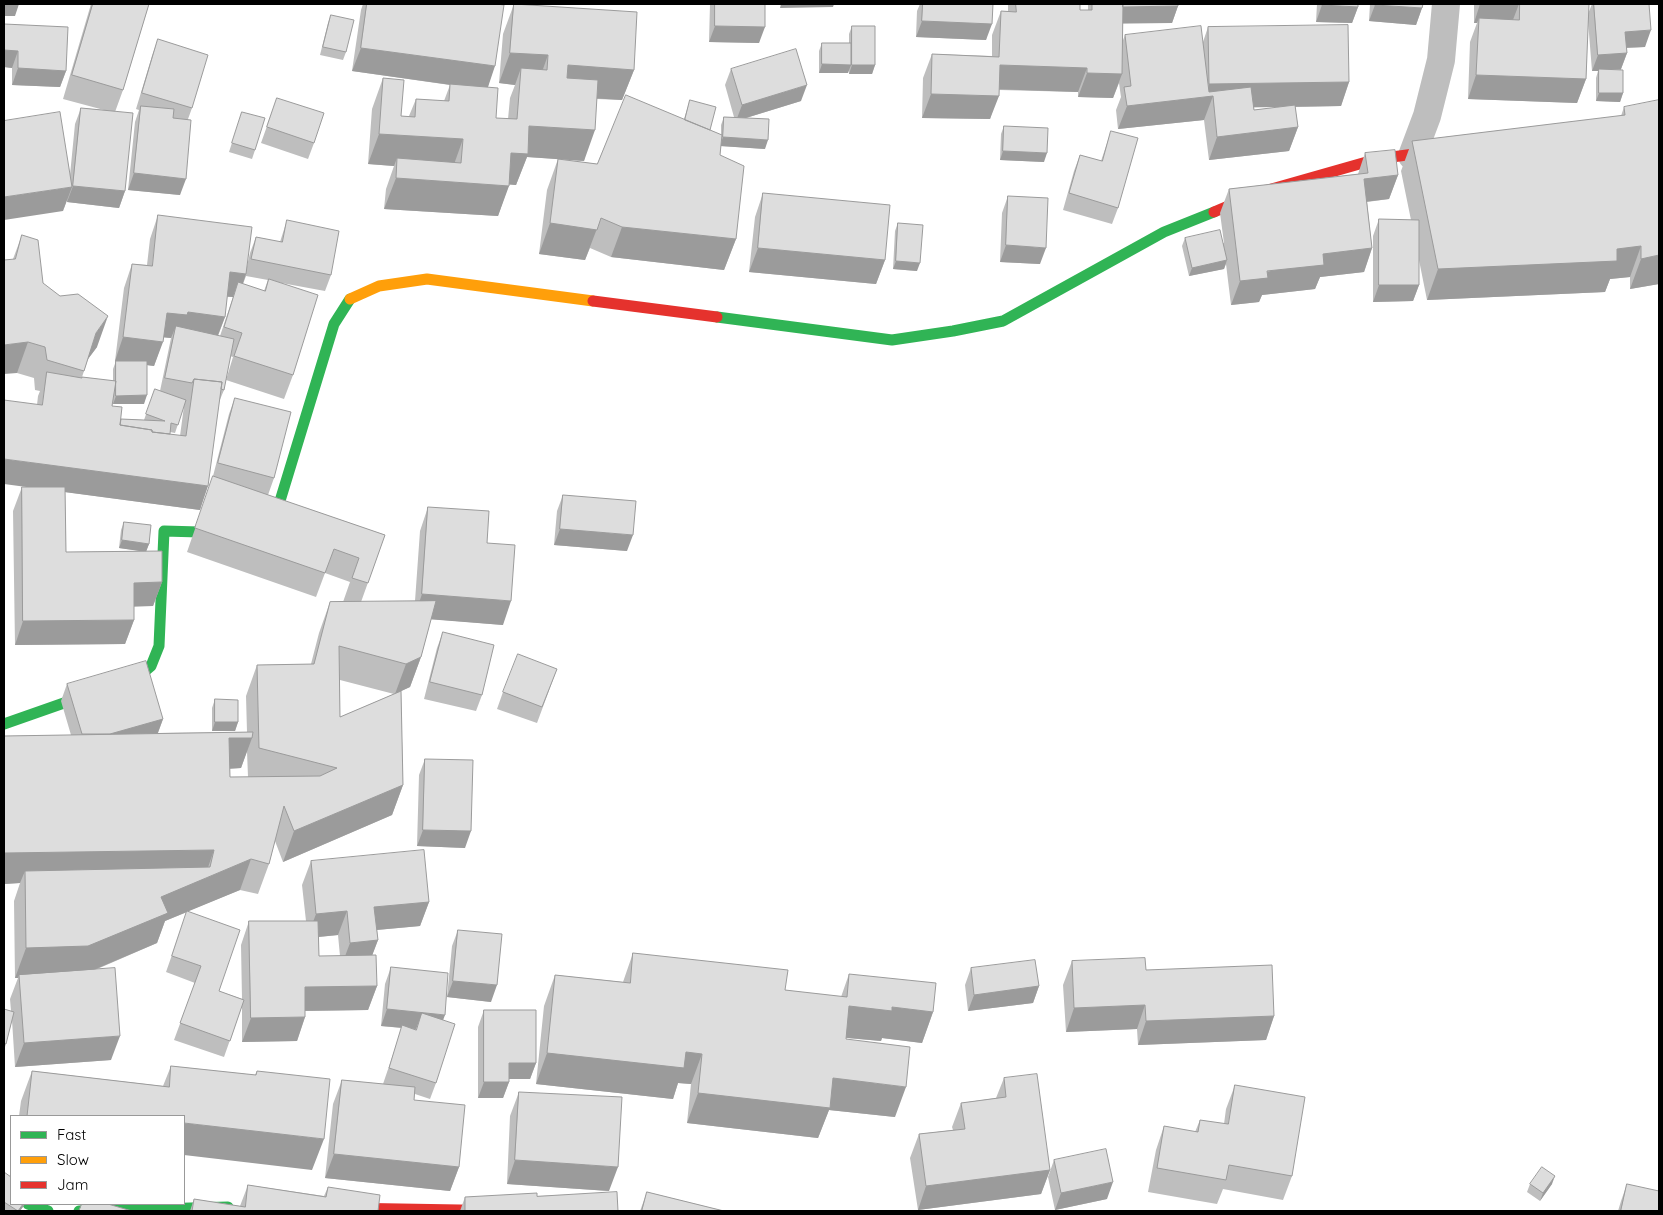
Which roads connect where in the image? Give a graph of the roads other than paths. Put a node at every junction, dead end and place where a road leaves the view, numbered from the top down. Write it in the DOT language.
graph roads {
  1 [pos="1446,4"];
  2 [pos="1460,148"];
  3 [pos="1412,156"];
  4 [pos="4,724"];
  5 [pos="31,1205"];
  6 [pos="235,1207"];
  7 [pos="333,1208"];
  8 [pos="48,1211"];
  9 [pos="79,1211"];
  10 [pos="520,1211"];
  1 -- 3 [label="street"];
  2 -- 3 [label="street"];
  3 -- 4 [label="street"];
  5 -- 8 [label="street"];
  6 -- 9 [label="street"];
  7 -- 10 [label="street"];
}
